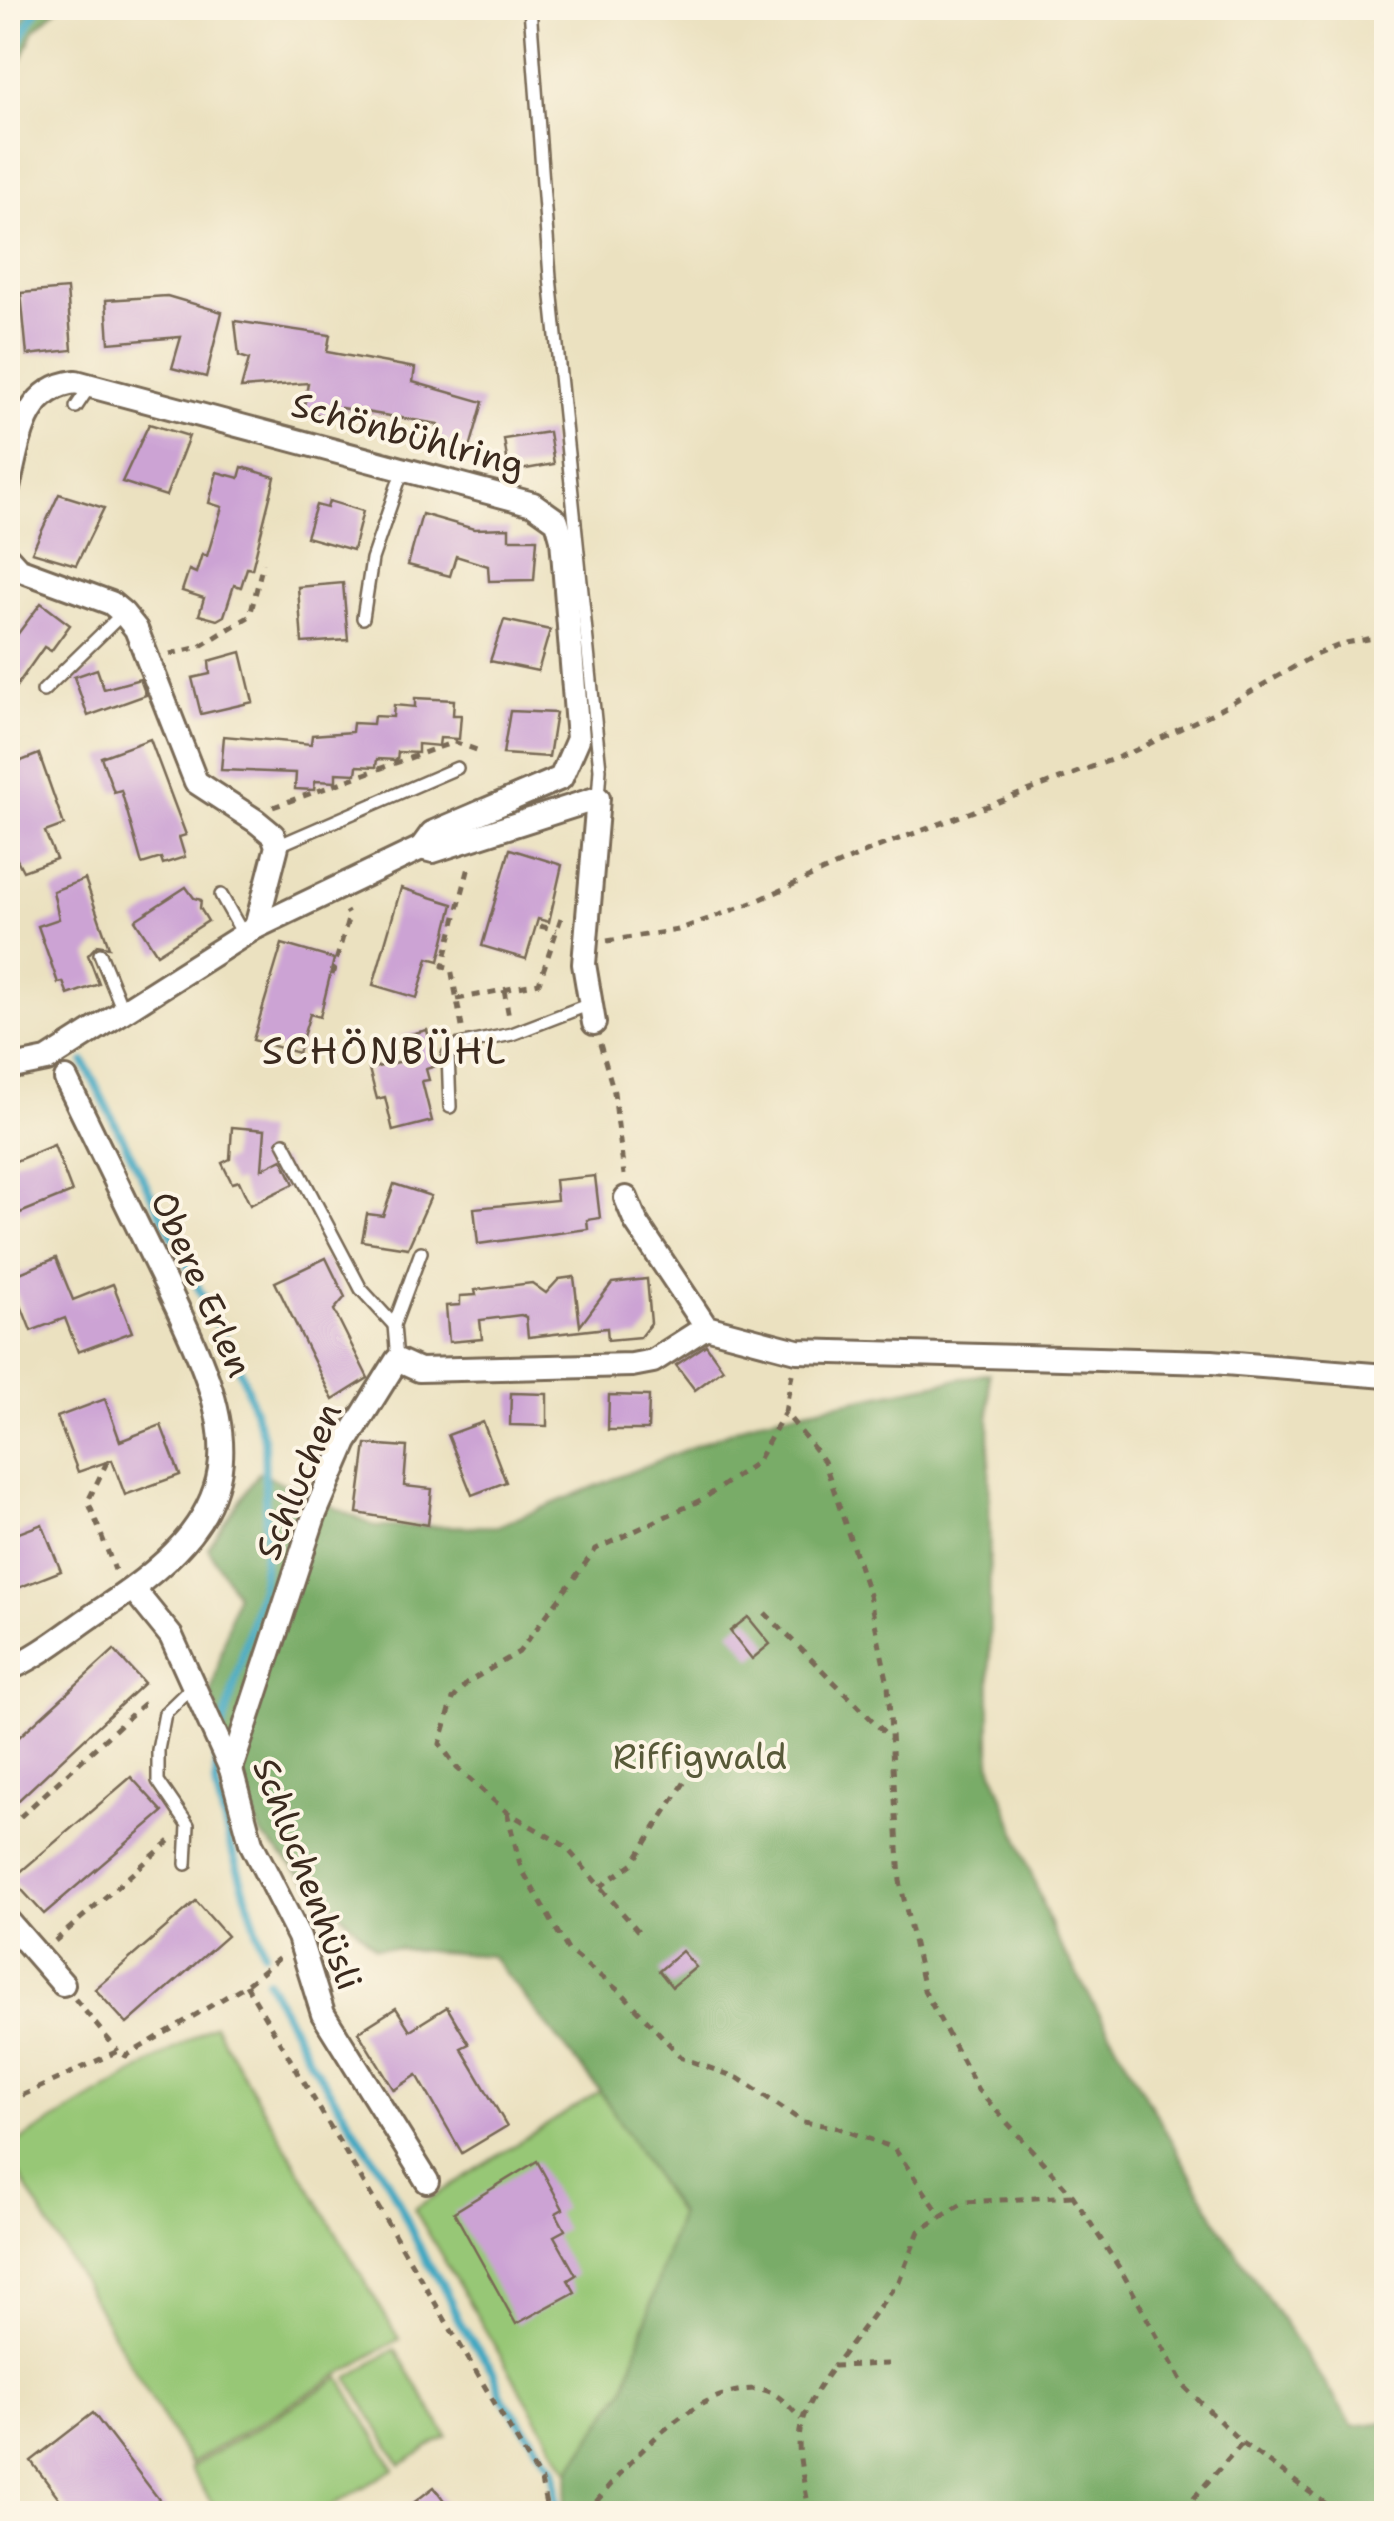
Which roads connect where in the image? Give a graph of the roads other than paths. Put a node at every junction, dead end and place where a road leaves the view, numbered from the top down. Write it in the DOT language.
graph roads {
  1 [pos="530,8"];
  2 [pos="90,384"];
  3 [pos="76,408"];
  4 [pos="404,470"];
  5 [pos="8,487"];
  6 [pos="8,558"];
  7 [pos="122,613"];
  8 [pos="363,618"];
  9 [pos="43,692"];
  10 [pos="457,768"];
  11 [pos="598,798"];
  12 [pos="278,846"];
  13 [pos="421,848"];
  14 [pos="221,894"];
  15 [pos="250,932"];
  16 [pos="100,954"];
  17 [pos="124,1012"];
  18 [pos="592,1014"];
  19 [pos="8,1068"];
  20 [pos="66,1079"];
  21 [pos="450,1108"];
  22 [pos="284,1143"];
  23 [pos="626,1198"];
  24 [pos="422,1252"];
  25 [pos="394,1325"];
  26 [pos="706,1327"];
  27 [pos="398,1360"];
  28 [pos="1386,1376"];
  29 [pos="130,1591"];
  30 [pos="8,1669"];
  31 [pos="193,1686"];
  32 [pos="232,1769"];
  33 [pos="186,1864"];
  34 [pos="8,1921"];
  35 [pos="64,1984"];
  36 [pos="427,2180"];
  1 -- 11 [label="lane"];
  2 -- 3 [label="lane"];
  2 -- 4 [label="street, Schönbühlring"];
  2 -- 5 [label="street, Schönbühlring"];
  4 -- 8 [label="lane"];
  4 -- 13 [label="street, Schönbühlring"];
  6 -- 7 [label="street"];
  7 -- 9 [label="lane"];
  7 -- 12 [label="street"];
  10 -- 12 [label="lane"];
  11 -- 13 [label="street"];
  11 -- 18 [label="street"];
  12 -- 15 [label="street"];
  13 -- 15 [label="street, Schönbühlring"];
  14 -- 15 [label="lane"];
  15 -- 17 [label="street, Schönbühlring"];
  16 -- 17 [label="lane"];
  17 -- 19 [label="street, Schönbühlring"];
  18 -- 21 [label="lane"];
  20 -- 29 [label="street, Obere Erlen"];
  22 -- 25 [label="lane"];
  23 -- 26 [label="street"];
  24 -- 25 [label="lane"];
  25 -- 27 [label="lane"];
  26 -- 27 [label="street"];
  26 -- 28 [label="street"];
  27 -- 32 [label="street, Schluchen"];
  29 -- 30 [label="street, Obere Erlen"];
  29 -- 31 [label="street, Schluchenhüsli"];
  31 -- 32 [label="street, Schluchenhüsli"];
  31 -- 33 [label="lane"];
  32 -- 36 [label="street, Schluchenhüsli"];
  34 -- 35 [label="street"];
}
